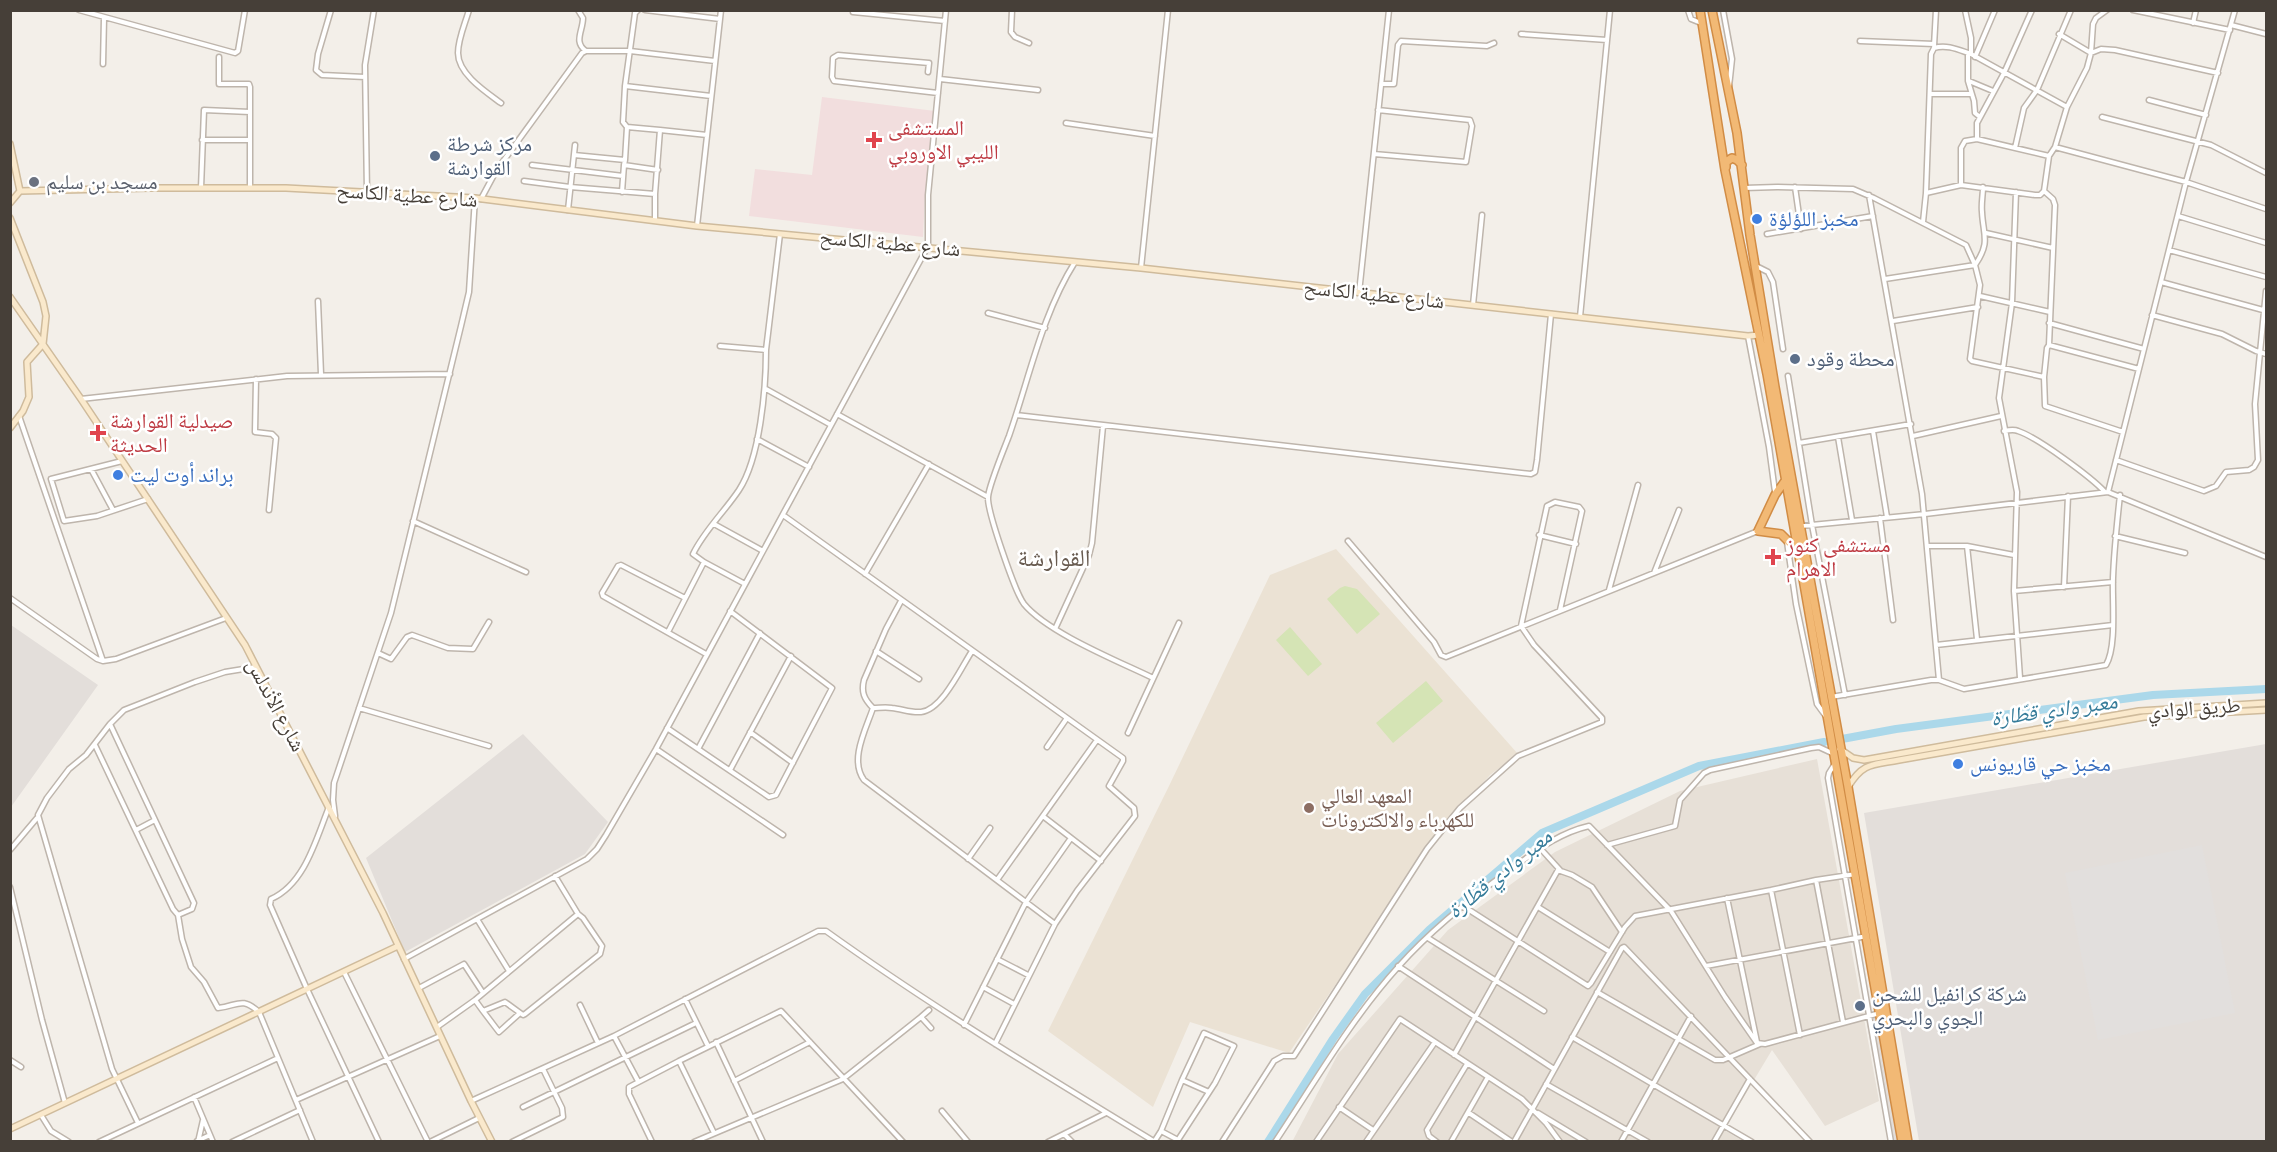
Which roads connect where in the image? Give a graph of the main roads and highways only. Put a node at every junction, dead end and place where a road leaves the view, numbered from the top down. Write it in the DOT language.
graph roads {
  1 [pos="1700,10"];
  2 [pos="1712,10"];
  3 [pos="1737,133"];
  4 [pos="1720,136"];
  5 [pos="1742,165"];
  6 [pos="1725,170"];
  7 [pos="1785,481"];
  8 [pos="1798,551"];
  9 [pos="1837,752"];
  10 [pos="1902,1142"];
  11 [pos="1908,1142"];
  1 -- 4 [label="highway"];
  2 -- 3 [label="highway"];
  3 -- 4 [label="highway"];
  3 -- 5 [label="highway"];
  4 -- 6 [label="highway"];
  5 -- 6 [label="highway"];
  5 -- 9 [label="highway"];
  6 -- 7 [label="highway"];
  7 -- 8 [label="highway"];
  7 -- 8 [label="highway"];
  8 -- 9 [label="highway"];
  9 -- 10 [label="highway"];
  9 -- 11 [label="highway"];
}
